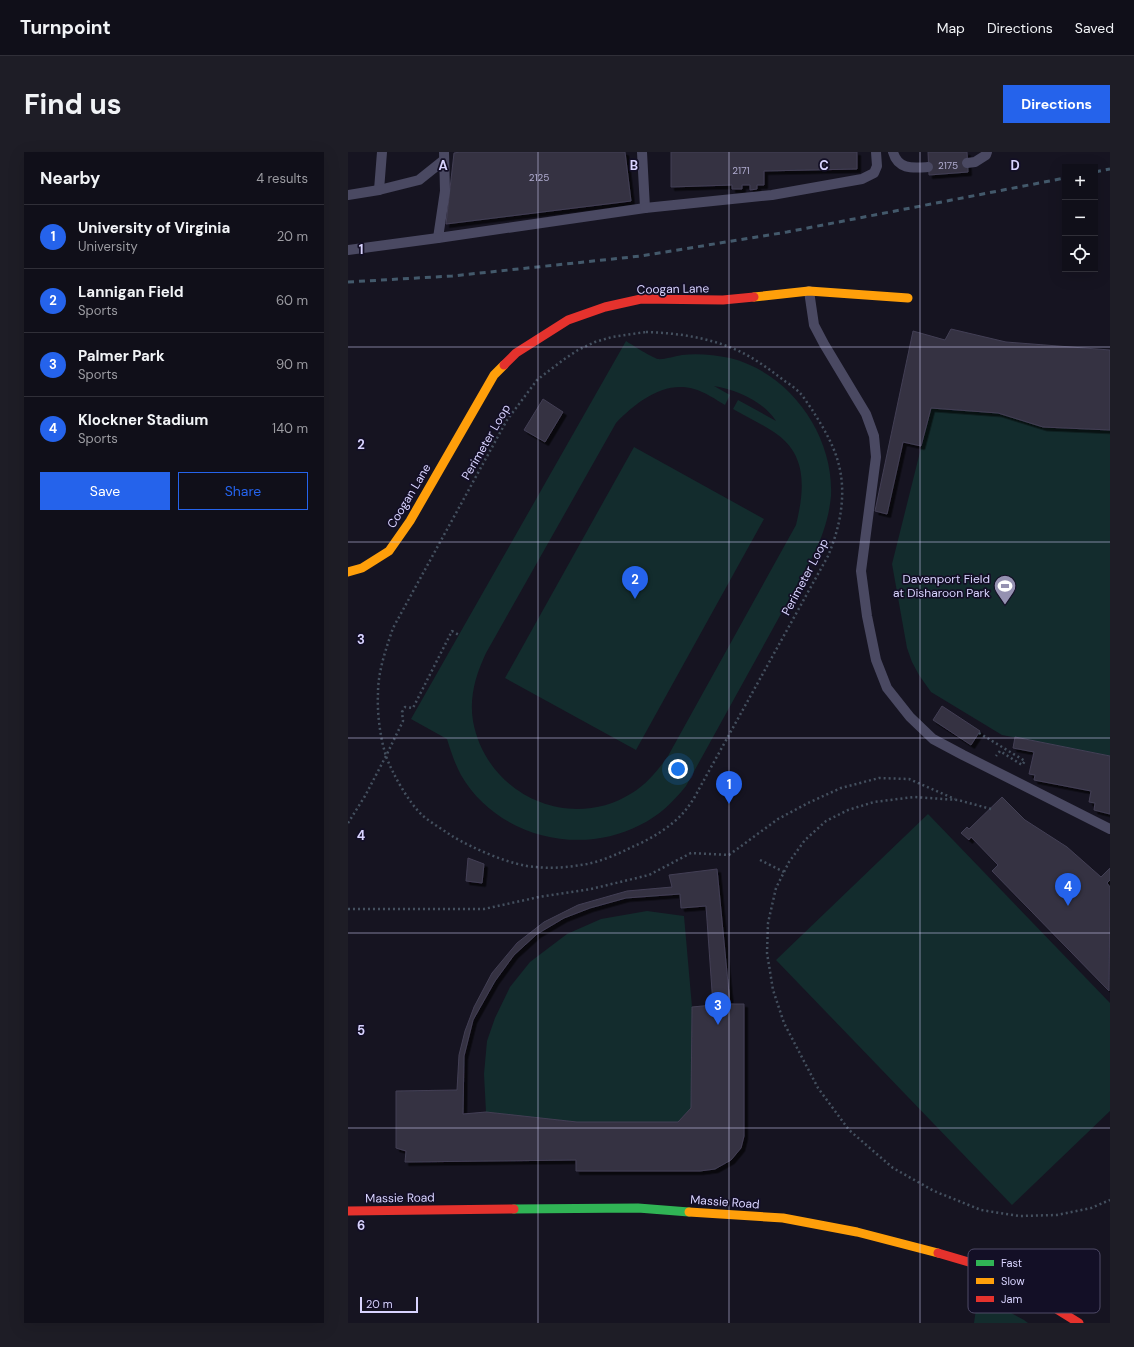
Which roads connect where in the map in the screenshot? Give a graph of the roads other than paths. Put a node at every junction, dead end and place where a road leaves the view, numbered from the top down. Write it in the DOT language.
graph roads {
  1 [pos="382,152"];
  2 [pos="642,152"];
  3 [pos="876,152"];
  4 [pos="892,152"];
  5 [pos="986,154"];
  6 [pos="444,156"];
  7 [pos="968,163"];
  8 [pos="928,167"];
  9 [pos="379,190"];
  10 [pos="348,195"];
  11 [pos="645,208"];
  12 [pos="438,238"];
  13 [pos="348,250"];
  14 [pos="809,291"];
  15 [pos="908,298"];
  16 [pos="348,572"];
  17 [pos="1110,829"];
  18 [pos="348,1211"];
  19 [pos="968,1262"];
  20 [pos="1063,1313"];
  21 [pos="1079,1323"];
  1 -- 9 [label="lane"];
  2 -- 11 [label="lane"];
  3 -- 11 [label="lane"];
  4 -- 8 [label="lane"];
  5 -- 7 [label="lane"];
  6 -- 9 [label="lane"];
  6 -- 12 [label="lane"];
  9 -- 10 [label="lane"];
  11 -- 12 [label="lane"];
  12 -- 13 [label="lane"];
  14 -- 15 [label="street, Coogan Lane"];
  14 -- 16 [label="street, Coogan Lane"];
  14 -- 17 [label="lane"];
  18 -- 19 [label="street, Massie Road"];
  20 -- 21 [label="street, Massie Road"];
}
